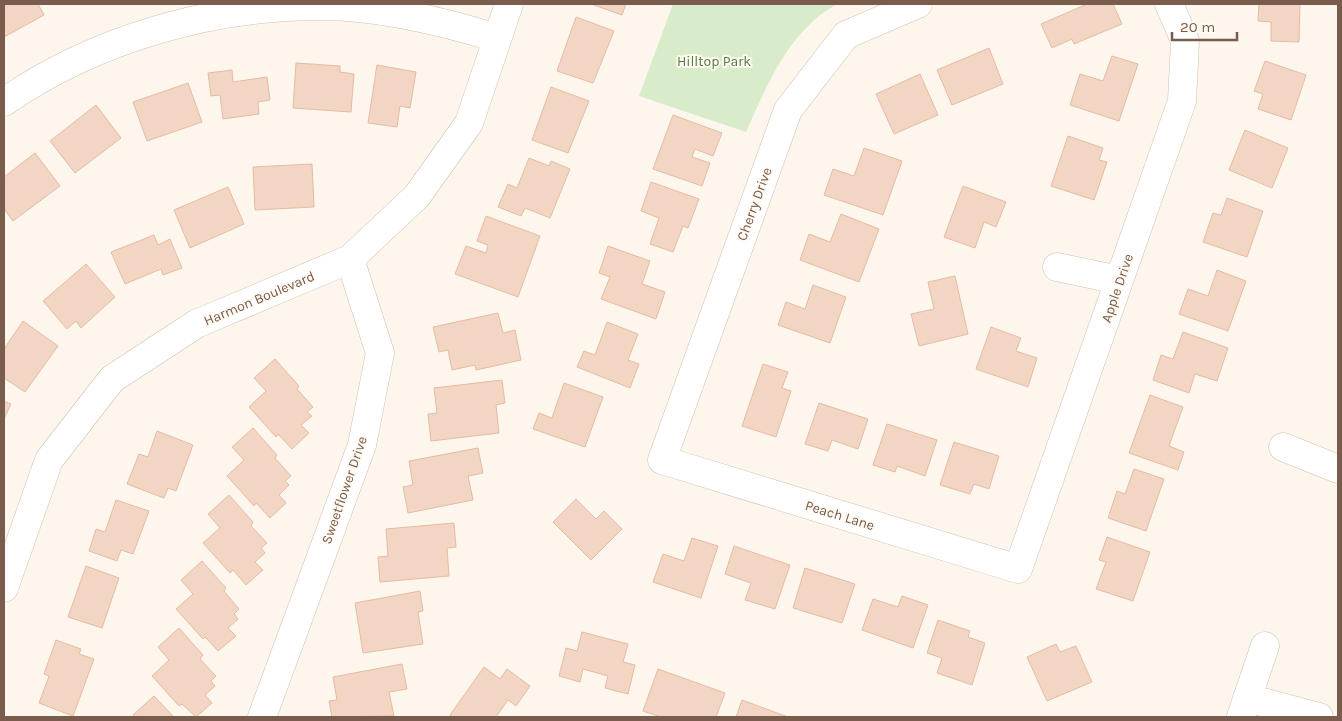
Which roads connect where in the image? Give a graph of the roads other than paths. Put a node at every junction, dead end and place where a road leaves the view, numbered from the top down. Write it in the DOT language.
graph roads {
  1 [pos="509,4"];
  2 [pos="918,4"];
  3 [pos="1169,4"];
  4 [pos="496,38"];
  5 [pos="4,102"];
  6 [pos="350,259"];
  7 [pos="1057,267"];
  8 [pos="1119,280"];
  9 [pos="1283,447"];
  10 [pos="662,460"];
  11 [pos="1338,469"];
  12 [pos="1018,569"];
  13 [pos="4,588"];
  14 [pos="1266,646"];
  15 [pos="1244,708"];
  16 [pos="262,717"];
  17 [pos="1314,717"];
  1 -- 4 [label="street, Harmon Boulevard"];
  2 -- 10 [label="street, Cherry Drive"];
  3 -- 8 [label="street, Apple Drive"];
  4 -- 5 [label="street"];
  4 -- 6 [label="street, Harmon Boulevard"];
  6 -- 13 [label="street, Harmon Boulevard"];
  6 -- 16 [label="street, Sweetflower Drive"];
  7 -- 8 [label="street"];
  8 -- 12 [label="street, Apple Drive"];
  9 -- 11 [label="street"];
  10 -- 12 [label="street, Peach Lane"];
  14 -- 15 [label="street"];
  15 -- 17 [label="street"];
}
